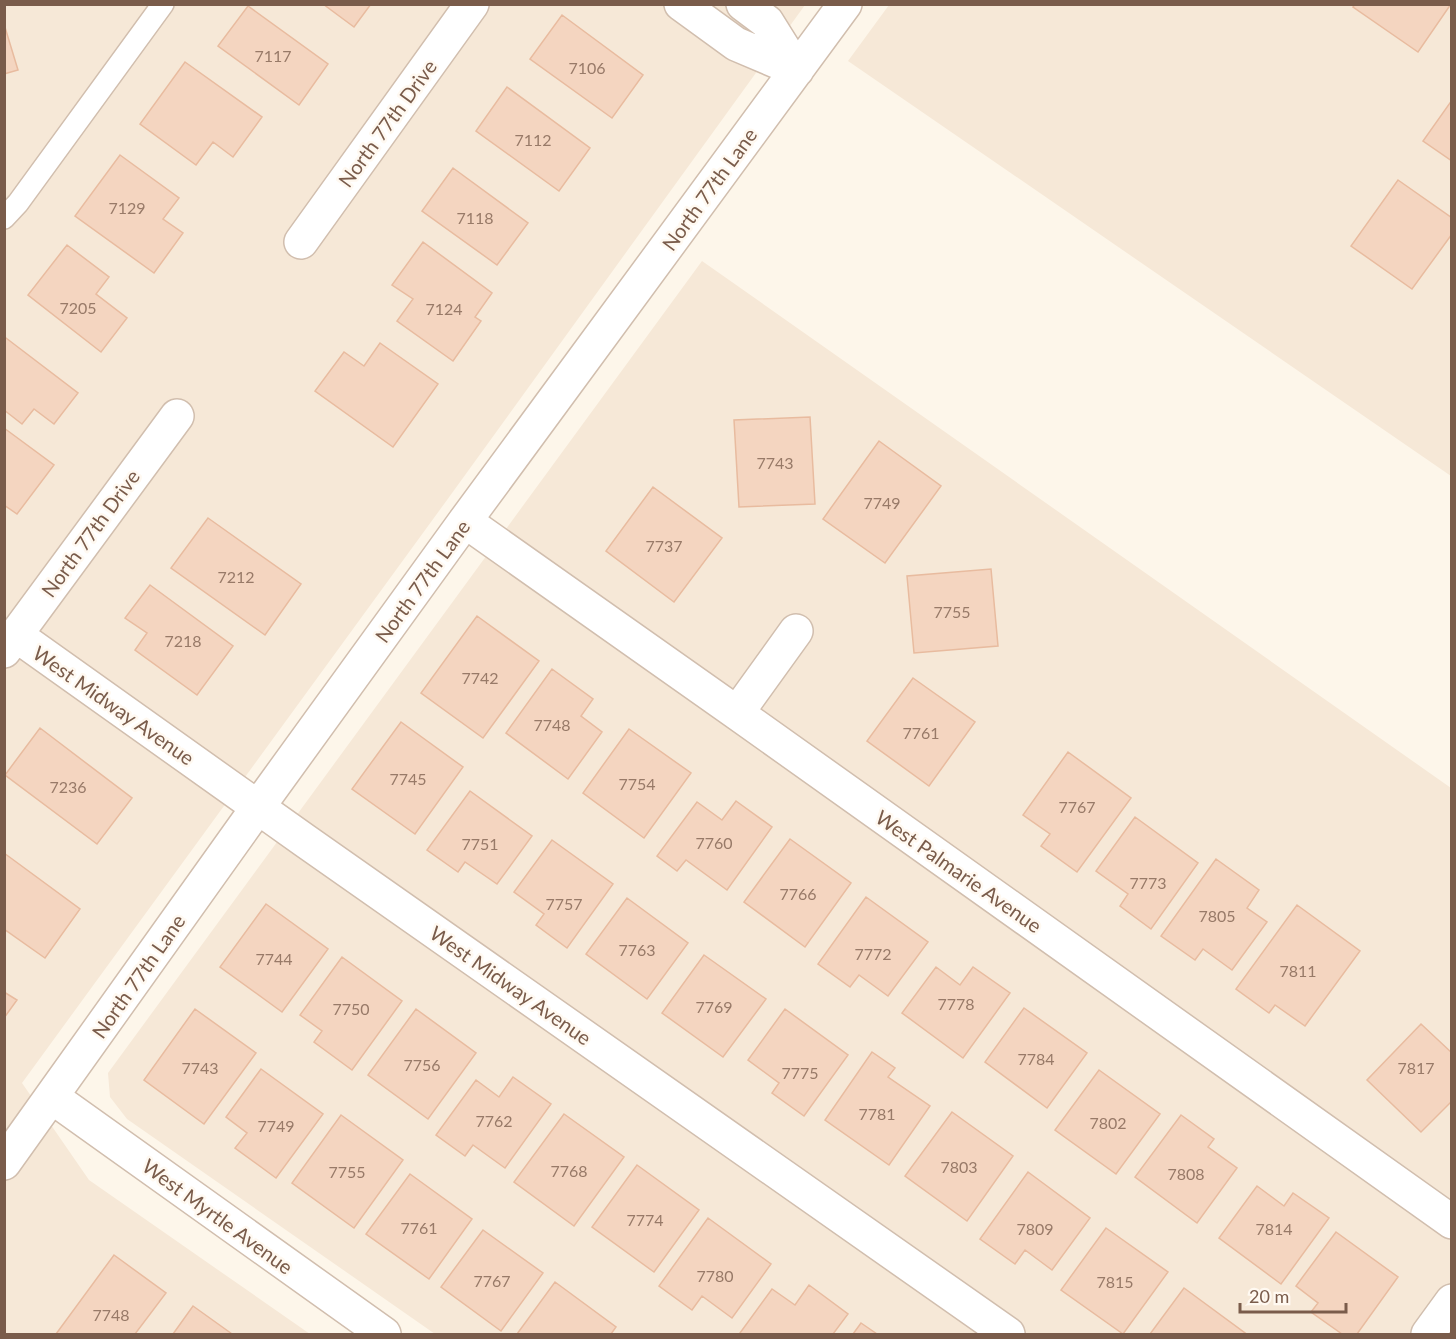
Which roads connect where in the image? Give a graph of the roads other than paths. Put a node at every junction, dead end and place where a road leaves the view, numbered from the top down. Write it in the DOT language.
graph roads {
  1 [pos="163,4"];
  2 [pos="472,4"];
  3 [pos="681,4"];
  4 [pos="743,4"];
  5 [pos="845,4"];
  6 [pos="797,70"];
  7 [pos="4,218"];
  8 [pos="301,242"];
  9 [pos="177,416"];
  10 [pos="465,521"];
  11 [pos="796,631"];
  12 [pos="10,643"];
  13 [pos="737,713"];
  14 [pos="258,807"];
  15 [pos="52,1097"];
  16 [pos="4,1163"];
  17 [pos="1452,1222"];
  18 [pos="1452,1301"];
  19 [pos="384,1335"];
  20 [pos="1008,1335"];
  21 [pos="1428,1335"];
  1 -- 7 [label="lane"];
  2 -- 8 [label="street, North 77th Drive"];
  3 -- 6 [label="street"];
  4 -- 6 [label="street"];
  5 -- 6 [label="street, North 77th Lane"];
  6 -- 10 [label="street, North 77th Lane"];
  9 -- 12 [label="street, North 77th Drive"];
  10 -- 13 [label="street, West Palmarie Avenue"];
  10 -- 14 [label="street, North 77th Lane"];
  11 -- 13 [label="street"];
  12 -- 14 [label="street, West Midway Avenue"];
  13 -- 17 [label="street, West Palmarie Avenue"];
  14 -- 15 [label="street, North 77th Lane"];
  14 -- 20 [label="street, West Midway Avenue"];
  15 -- 16 [label="street, North 77th Lane"];
  15 -- 19 [label="street, West Myrtle Avenue"];
  18 -- 21 [label="street"];
}
